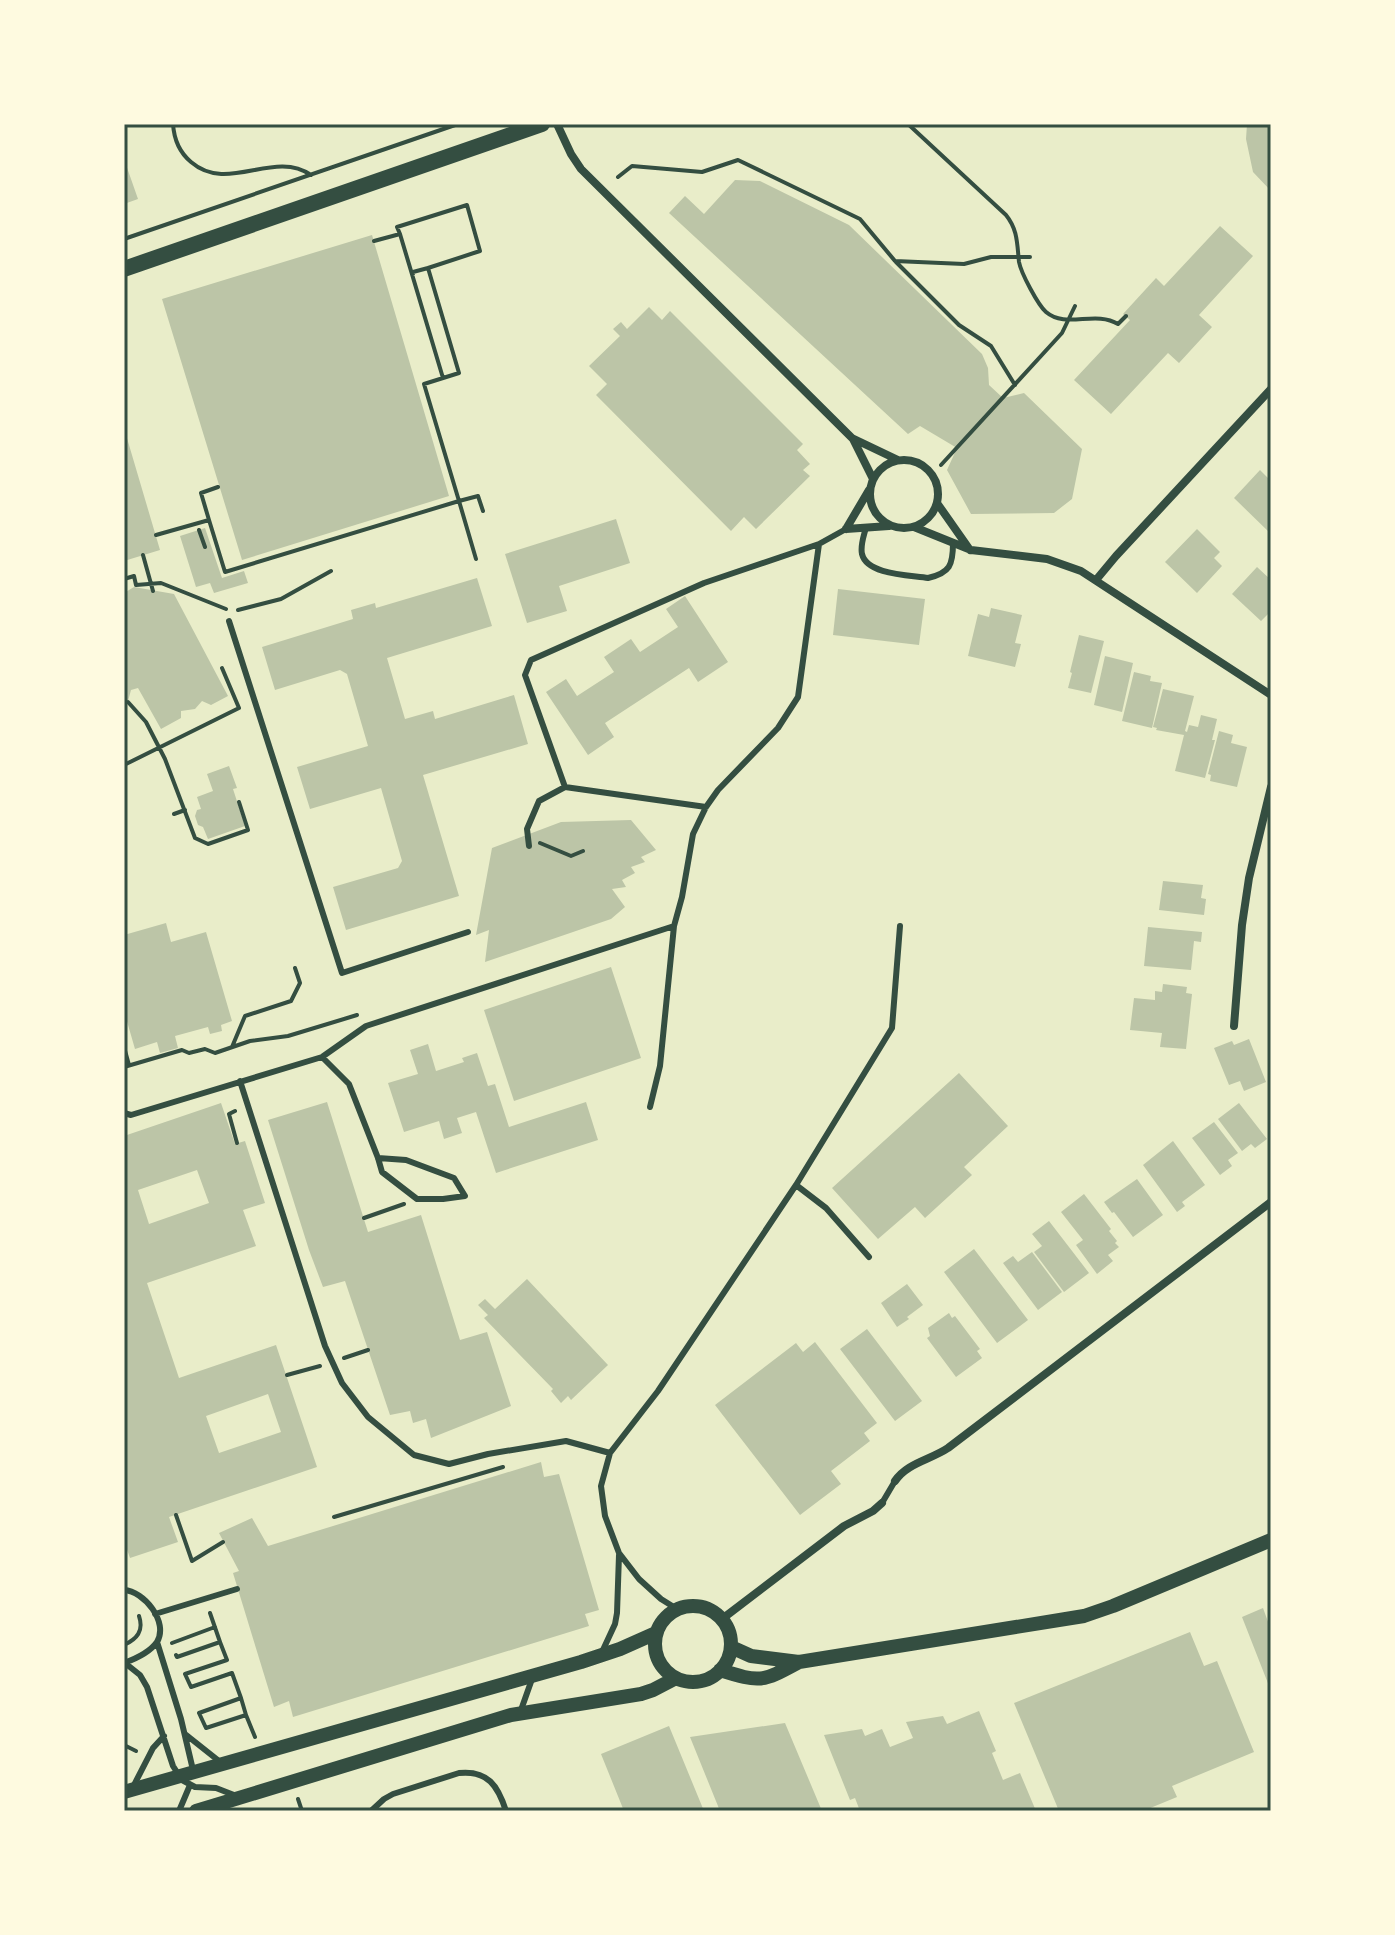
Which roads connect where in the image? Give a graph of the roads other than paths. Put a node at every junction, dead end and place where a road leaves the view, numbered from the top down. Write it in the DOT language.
graph roads {
  1 [pos="542,124"];
  2 [pos="557,124"];
  3 [pos="124,269"];
  4 [pos="1271,389"];
  5 [pos="853,439"];
  6 [pos="898,460"];
  7 [pos="873,479"];
  8 [pos="870,490"];
  9 [pos="937,503"];
  10 [pos="890,526"];
  11 [pos="866,527"];
  12 [pos="914,527"];
  13 [pos="846,529"];
  14 [pos="953,543"];
  15 [pos="819,544"];
  16 [pos="971,550"];
  17 [pos="1096,580"];
  18 [pos="229,621"];
  19 [pos="1271,695"];
  20 [pos="565,787"];
  21 [pos="1271,787"];
  22 [pos="706,807"];
  23 [pos="532,843"];
  24 [pos="674,926"];
  25 [pos="900,926"];
  26 [pos="468,932"];
  27 [pos="1234,1026"];
  28 [pos="322,1057"];
  29 [pos="240,1081"];
  30 [pos="650,1107"];
  31 [pos="124,1113"];
  32 [pos="378,1158"];
  33 [pos="796,1185"];
  34 [pos="1271,1202"];
  35 [pos="869,1257"];
  36 [pos="610,1453"];
  37 [pos="895,1481"];
  38 [pos="882,1503"];
  39 [pos="1271,1540"];
  40 [pos="619,1553"];
  41 [pos="237,1589"];
  42 [pos="124,1590"];
  43 [pos="677,1609"];
  44 [pos="155,1614"];
  45 [pos="722,1619"];
  46 [pos="656,1633"];
  47 [pos="157,1642"];
  48 [pos="731,1647"];
  49 [pos="600,1656"];
  50 [pos="799,1662"];
  51 [pos="125,1663"];
  52 [pos="720,1670"];
  53 [pos="533,1676"];
  54 [pos="676,1678"];
  55 [pos="520,1714"];
  56 [pos="185,1734"];
  57 [pos="164,1736"];
  58 [pos="224,1764"];
  59 [pos="188,1778"];
  60 [pos="128,1791"];
  61 [pos="241,1798"];
  62 [pos="179,1811"];
  63 [pos="196,1811"];
  64 [pos="371,1811"];
  65 [pos="506,1811"];
  1 -- 3 [label="main road"];
  2 -- 5 [label="street"];
  4 -- 17 [label="street"];
  5 -- 6 [label="street"];
  5 -- 7 [label="street"];
  6 -- 7 [label="street"];
  6 -- 9 [label="street"];
  7 -- 8 [label="street"];
  8 -- 10 [label="street"];
  8 -- 13 [label="street"];
  9 -- 12 [label="street"];
  9 -- 16 [label="street"];
  10 -- 11 [label="street"];
  10 -- 12 [label="street"];
  11 -- 13 [label="street"];
  11 -- 14 [label="lane"];
  12 -- 14 [label="street"];
  13 -- 15 [label="lane"];
  14 -- 16 [label="street"];
  15 -- 20 [label="lane"];
  15 -- 22 [label="lane"];
  16 -- 17 [label="street"];
  17 -- 19 [label="street"];
  18 -- 26 [label="lane"];
  20 -- 22 [label="lane"];
  20 -- 23 [label="lane"];
  21 -- 27 [label="street"];
  22 -- 24 [label="lane"];
  24 -- 28 [label="lane"];
  24 -- 30 [label="lane"];
  25 -- 33 [label="lane"];
  28 -- 29 [label="lane"];
  28 -- 32 [label="lane"];
  29 -- 31 [label="lane"];
  29 -- 36 [label="lane"];
  32 -- 32 [label="lane"];
  33 -- 35 [label="lane"];
  33 -- 36 [label="lane"];
  34 -- 37 [label="street"];
  36 -- 40 [label="lane"];
  37 -- 38 [label="lane"];
  38 -- 45 [label="street"];
  39 -- 50 [label="street"];
  40 -- 43 [label="lane"];
  40 -- 49 [label="lane"];
  41 -- 44 [label="lane"];
  42 -- 44 [label="lane"];
  43 -- 45 [label="street"];
  43 -- 46 [label="street"];
  44 -- 47 [label="lane"];
  45 -- 48 [label="street"];
  46 -- 49 [label="street"];
  46 -- 54 [label="street"];
  47 -- 51 [label="lane"];
  47 -- 56 [label="lane"];
  48 -- 50 [label="street"];
  48 -- 52 [label="street"];
  49 -- 53 [label="street"];
  50 -- 52 [label="street"];
  51 -- 57 [label="lane"];
  52 -- 54 [label="street"];
  53 -- 55 [label="lane"];
  53 -- 58 [label="street"];
  54 -- 55 [label="street"];
  55 -- 61 [label="street"];
  56 -- 58 [label="lane"];
  56 -- 59 [label="lane"];
  57 -- 59 [label="lane"];
  57 -- 60 [label="lane"];
  58 -- 59 [label="street"];
  59 -- 60 [label="street"];
  59 -- 61 [label="lane"];
  59 -- 62 [label="lane"];
  61 -- 63 [label="street"];
  64 -- 65 [label="lane"];
}
